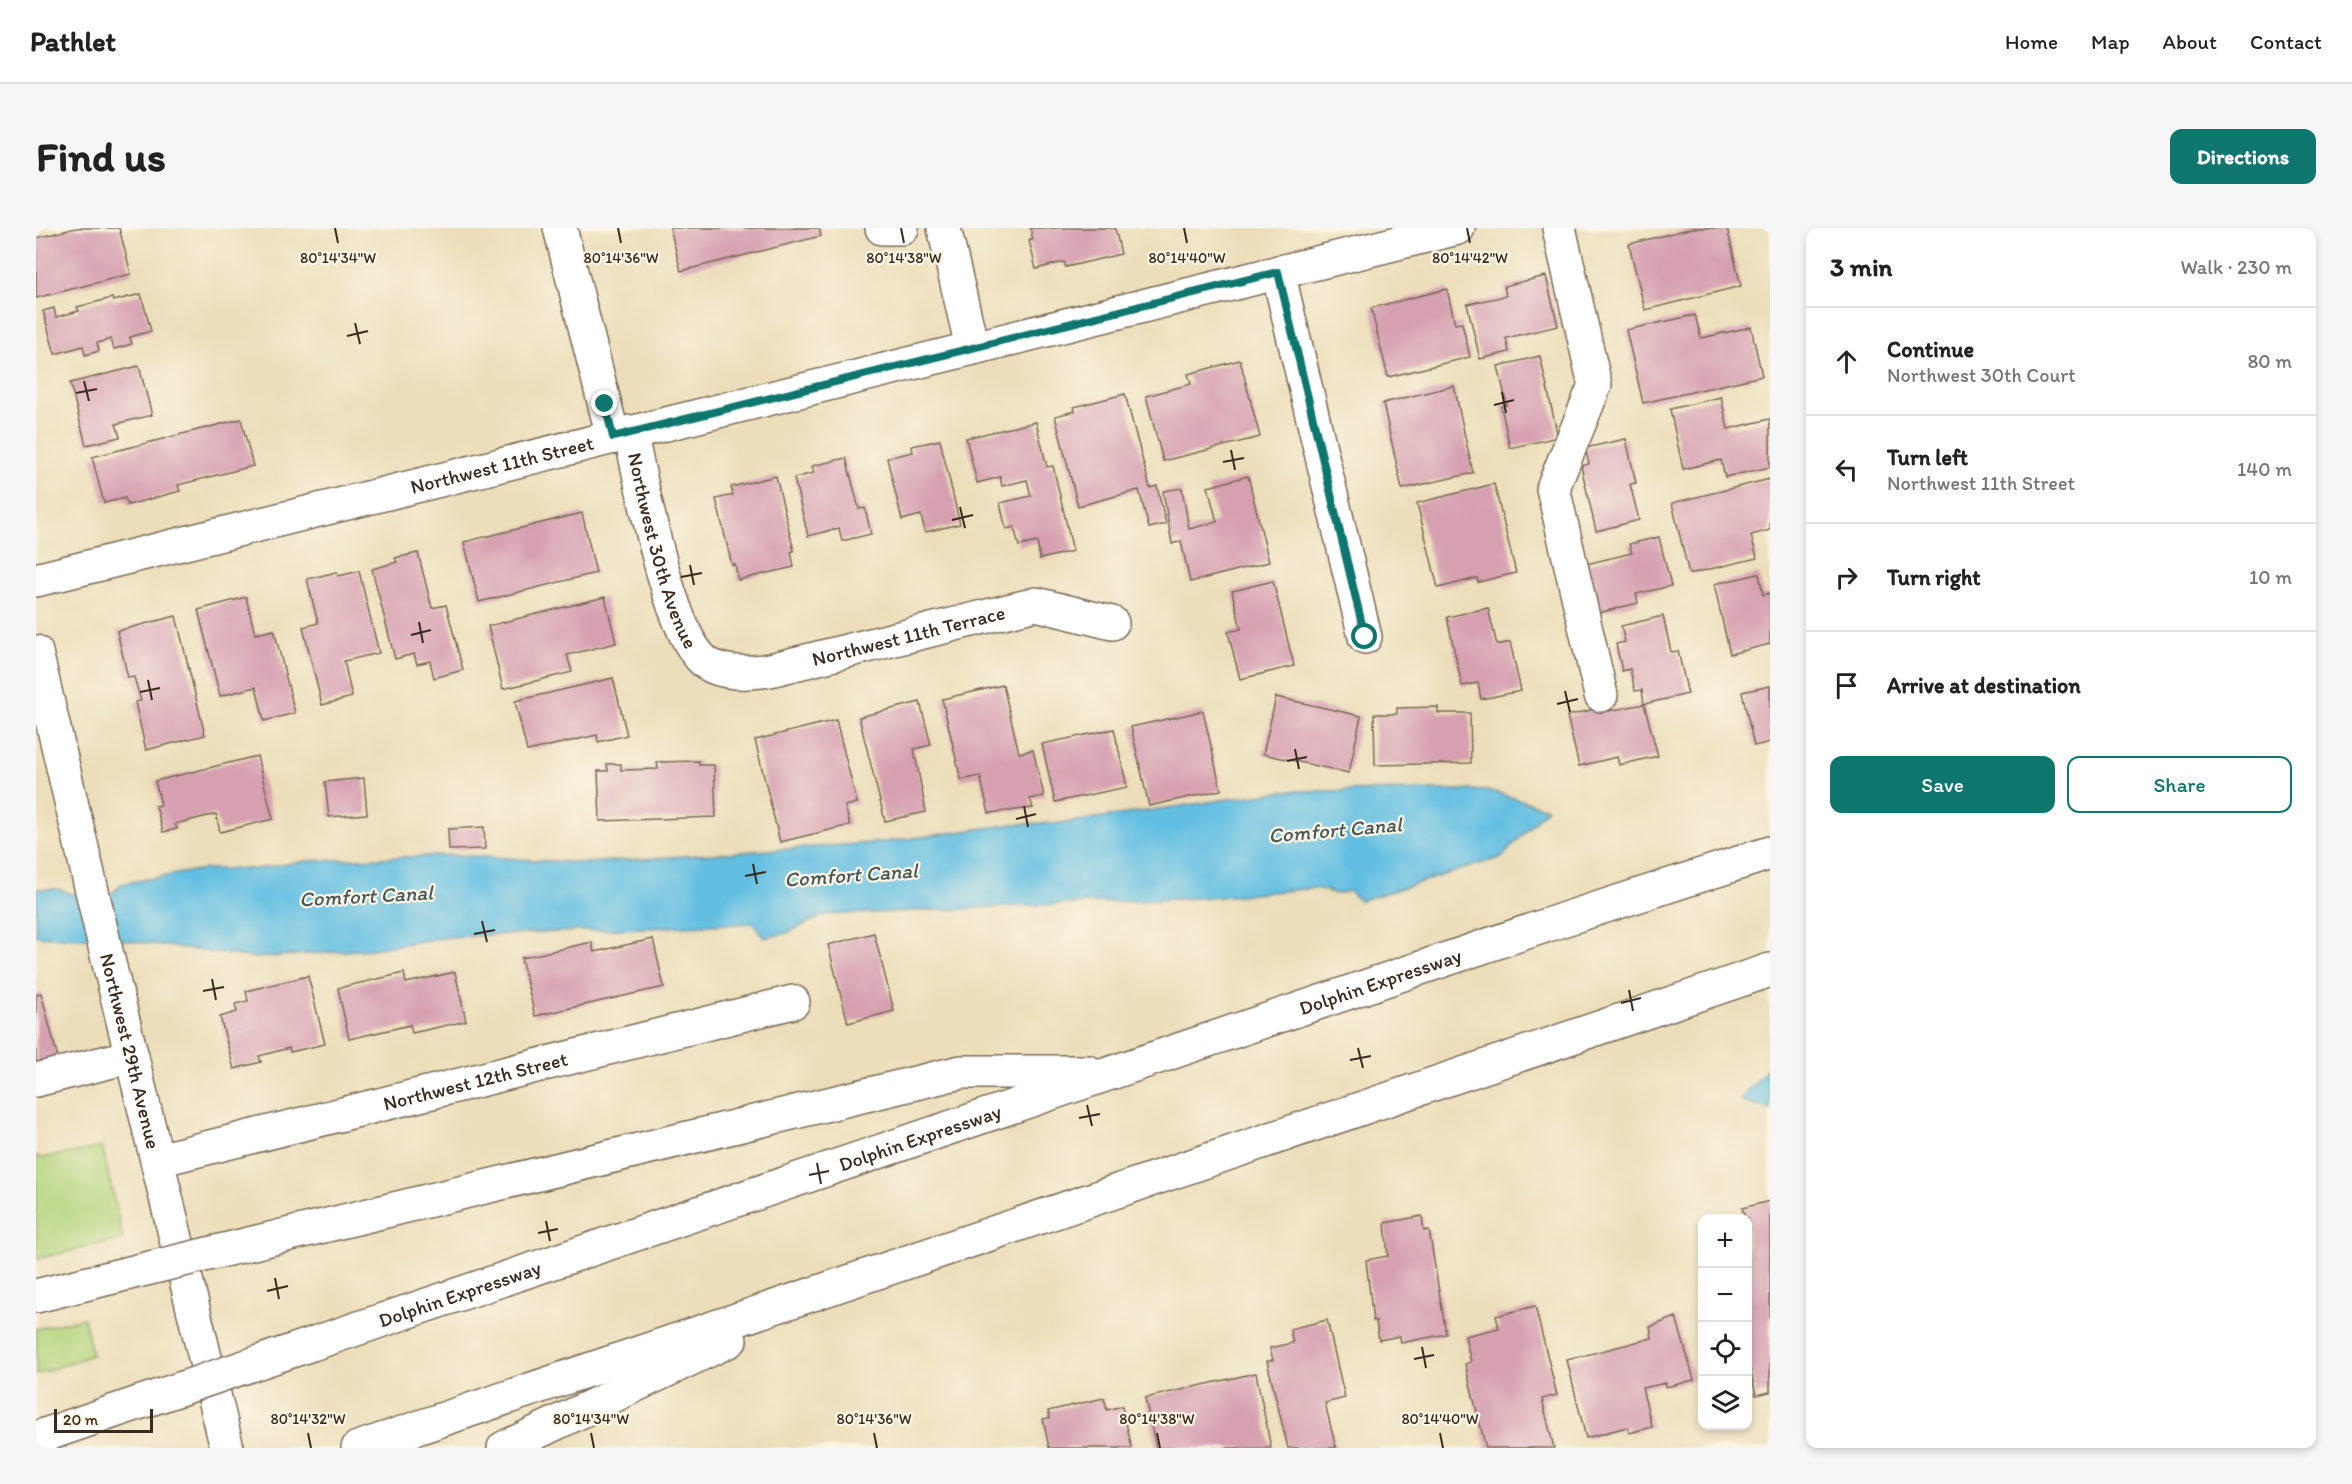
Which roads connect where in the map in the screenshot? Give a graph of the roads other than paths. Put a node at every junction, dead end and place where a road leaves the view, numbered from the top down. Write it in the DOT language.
graph roads {
  1 [pos="560,228"];
  2 [pos="882,228"];
  3 [pos="902,228"];
  4 [pos="944,228"];
  5 [pos="1458,228"];
  6 [pos="1558,228"];
  7 [pos="1357,241"];
  8 [pos="1278,272"];
  9 [pos="972,347"];
  10 [pos="621,435"];
  11 [pos="36,580"];
  12 [pos="1112,623"];
  13 [pos="1365,637"];
  14 [pos="36,652"];
  15 [pos="706,663"];
  16 [pos="1601,695"];
  17 [pos="1770,853"];
  18 [pos="1770,970"];
  19 [pos="793,1002"];
  20 [pos="132,1056"];
  21 [pos="1117,1072"];
  22 [pos="36,1080"];
  23 [pos="158,1160"];
  24 [pos="867,1275"];
  25 [pos="36,1296"];
  26 [pos="36,1438"];
  27 [pos="227,1448"];
  28 [pos="358,1448"];
  29 [pos="504,1448"];
  1 -- 10 [label="main road, Northwest 30th Avenue"];
  2 -- 3 [label="main road"];
  4 -- 9 [label="main road"];
  5 -- 7 [label="main road, Northwest 11th Street"];
  6 -- 16 [label="main road"];
  7 -- 8 [label="main road, Northwest 11th Street"];
  8 -- 9 [label="main road, Northwest 11th Street"];
  8 -- 13 [label="main road"];
  9 -- 10 [label="main road, Northwest 11th Street"];
  10 -- 11 [label="main road, Northwest 11th Street"];
  10 -- 15 [label="main road, Northwest 30th Avenue"];
  12 -- 15 [label="main road, Northwest 11th Terrace"];
  14 -- 20 [label="main road, Northwest 29th Avenue"];
  17 -- 21 [label="main road, Dolphin Expressway"];
  18 -- 24 [label="main road"];
  19 -- 23 [label="main road, Northwest 12th Street"];
  20 -- 22 [label="main road"];
  20 -- 23 [label="main road, Northwest 29th Avenue"];
  21 -- 25 [label="main road, bridge"];
  21 -- 26 [label="main road, Dolphin Expressway, bridge"];
  23 -- 27 [label="main road, Northwest 29th Avenue"];
  24 -- 28 [label="main road"];
  24 -- 29 [label="main road"];
}
